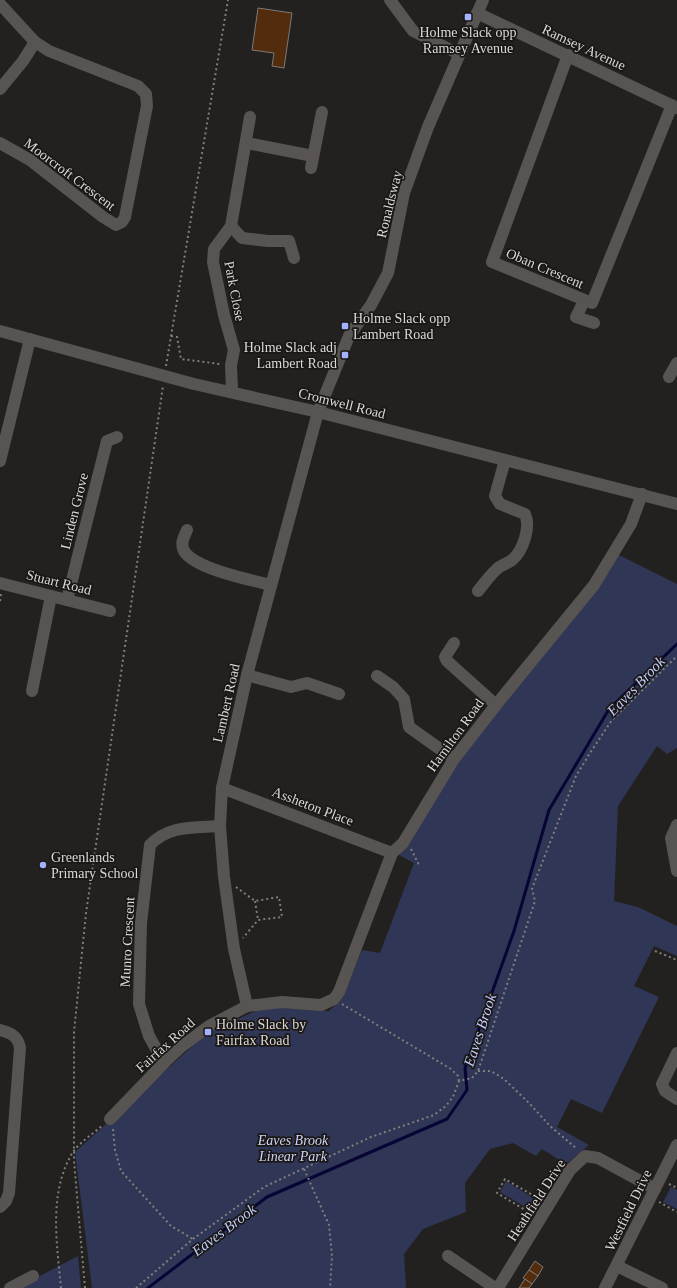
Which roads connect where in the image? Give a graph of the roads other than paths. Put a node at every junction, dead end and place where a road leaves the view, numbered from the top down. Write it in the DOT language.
graph roads {
  1 [pos="390,0"];
  2 [pos="483,0"];
  3 [pos="0,4"];
  4 [pos="477,13"];
  5 [pos="35,42"];
  6 [pos="459,54"];
  7 [pos="568,55"];
  8 [pos="0,89"];
  9 [pos="674,107"];
  10 [pos="322,112"];
  11 [pos="250,117"];
  12 [pos="0,143"];
  13 [pos="247,143"];
  14 [pos="231,226"];
  15 [pos="294,258"];
  16 [pos="584,300"];
  17 [pos="594,323"];
  18 [pos="0,330"];
  19 [pos="30,339"];
  20 [pos="677,363"];
  21 [pos="669,378"];
  22 [pos="232,392"];
  23 [pos="318,412"];
  24 [pos="117,436"];
  25 [pos="505,460"];
  26 [pos="0,461"];
  27 [pos="642,494"];
  28 [pos="677,504"];
  29 [pos="187,530"];
  30 [pos="0,582"];
  31 [pos="271,585"];
  32 [pos="478,592"];
  33 [pos="51,596"];
  34 [pos="67,600"];
  35 [pos="110,611"];
  36 [pos="454,643"];
  37 [pos="247,675"];
  38 [pos="377,676"];
  39 [pos="32,691"];
  40 [pos="339,694"];
  41 [pos="496,705"];
  42 [pos="454,759"];
  43 [pos="222,788"];
  44 [pos="677,825"];
  45 [pos="220,826"];
  46 [pos="392,853"];
  47 [pos="677,871"];
  48 [pos="321,1005"];
  49 [pos="247,1006"];
  50 [pos="0,1030"];
  51 [pos="677,1053"];
  52 [pos="164,1062"];
  53 [pos="677,1099"];
  54 [pos="110,1119"];
  55 [pos="677,1145"];
  56 [pos="653,1194"];
  57 [pos="0,1207"];
  58 [pos="448,1256"];
  59 [pos="617,1266"];
  60 [pos="33,1276"];
  61 [pos="10,1288"];
  62 [pos="496,1288"];
  63 [pos="604,1288"];
  64 [pos="662,1288"];
  1 -- 6 [label="street"];
  2 -- 4 [label="street, Ronaldsway"];
  3 -- 5 [label="street"];
  4 -- 6 [label="street, Ronaldsway"];
  4 -- 7 [label="street, Ramsey Avenue"];
  5 -- 8 [label="street"];
  5 -- 12 [label="street, Moorcroft Crescent"];
  6 -- 23 [label="street, Ronaldsway"];
  7 -- 9 [label="street, Ramsey Avenue"];
  7 -- 16 [label="street, Oban Crescent"];
  9 -- 16 [label="street, Oban Crescent"];
  10 -- 13 [label="street"];
  11 -- 13 [label="street, Park Close"];
  13 -- 14 [label="street, Park Close"];
  14 -- 15 [label="street"];
  14 -- 22 [label="street, Park Close"];
  16 -- 17 [label="street"];
  18 -- 19 [label="street, Cromwell Road"];
  19 -- 22 [label="street, Cromwell Road"];
  19 -- 26 [label="street"];
  20 -- 21 [label="street"];
  22 -- 23 [label="street, Cromwell Road"];
  23 -- 25 [label="street, Cromwell Road"];
  23 -- 31 [label="street, Lambert Road"];
  24 -- 34 [label="street, Linden Grove"];
  25 -- 27 [label="street, Cromwell Road"];
  25 -- 32 [label="street"];
  27 -- 28 [label="street, Cromwell Road"];
  27 -- 41 [label="street, Hamilton Road"];
  29 -- 31 [label="street"];
  30 -- 33 [label="street, Stuart Road"];
  31 -- 37 [label="street, Lambert Road"];
  33 -- 34 [label="street, Stuart Road"];
  33 -- 39 [label="street"];
  34 -- 35 [label="street, Stuart Road"];
  36 -- 41 [label="street"];
  37 -- 40 [label="street"];
  37 -- 43 [label="street, Lambert Road"];
  38 -- 42 [label="street"];
  41 -- 42 [label="street, Hamilton Road"];
  42 -- 46 [label="street, Hamilton Road"];
  43 -- 45 [label="street, Lambert Road"];
  43 -- 46 [label="street, Assheton Place"];
  44 -- 47 [label="street"];
  45 -- 49 [label="street, Lambert Road"];
  45 -- 52 [label="street, Munro Crescent"];
  46 -- 48 [label="street, Hamilton Road"];
  48 -- 49 [label="street, Fairfax Road"];
  49 -- 52 [label="street, Fairfax Road"];
  50 -- 57 [label="street"];
  51 -- 53 [label="street"];
  52 -- 54 [label="street, Fairfax Road"];
  55 -- 56 [label="street, Westfield Drive"];
  56 -- 59 [label="street, Westfield Drive"];
  56 -- 62 [label="street, Heathfield Drive"];
  58 -- 62 [label="street"];
  59 -- 63 [label="street, Westfield Drive"];
  59 -- 64 [label="street"];
  60 -- 61 [label="street"];
}
